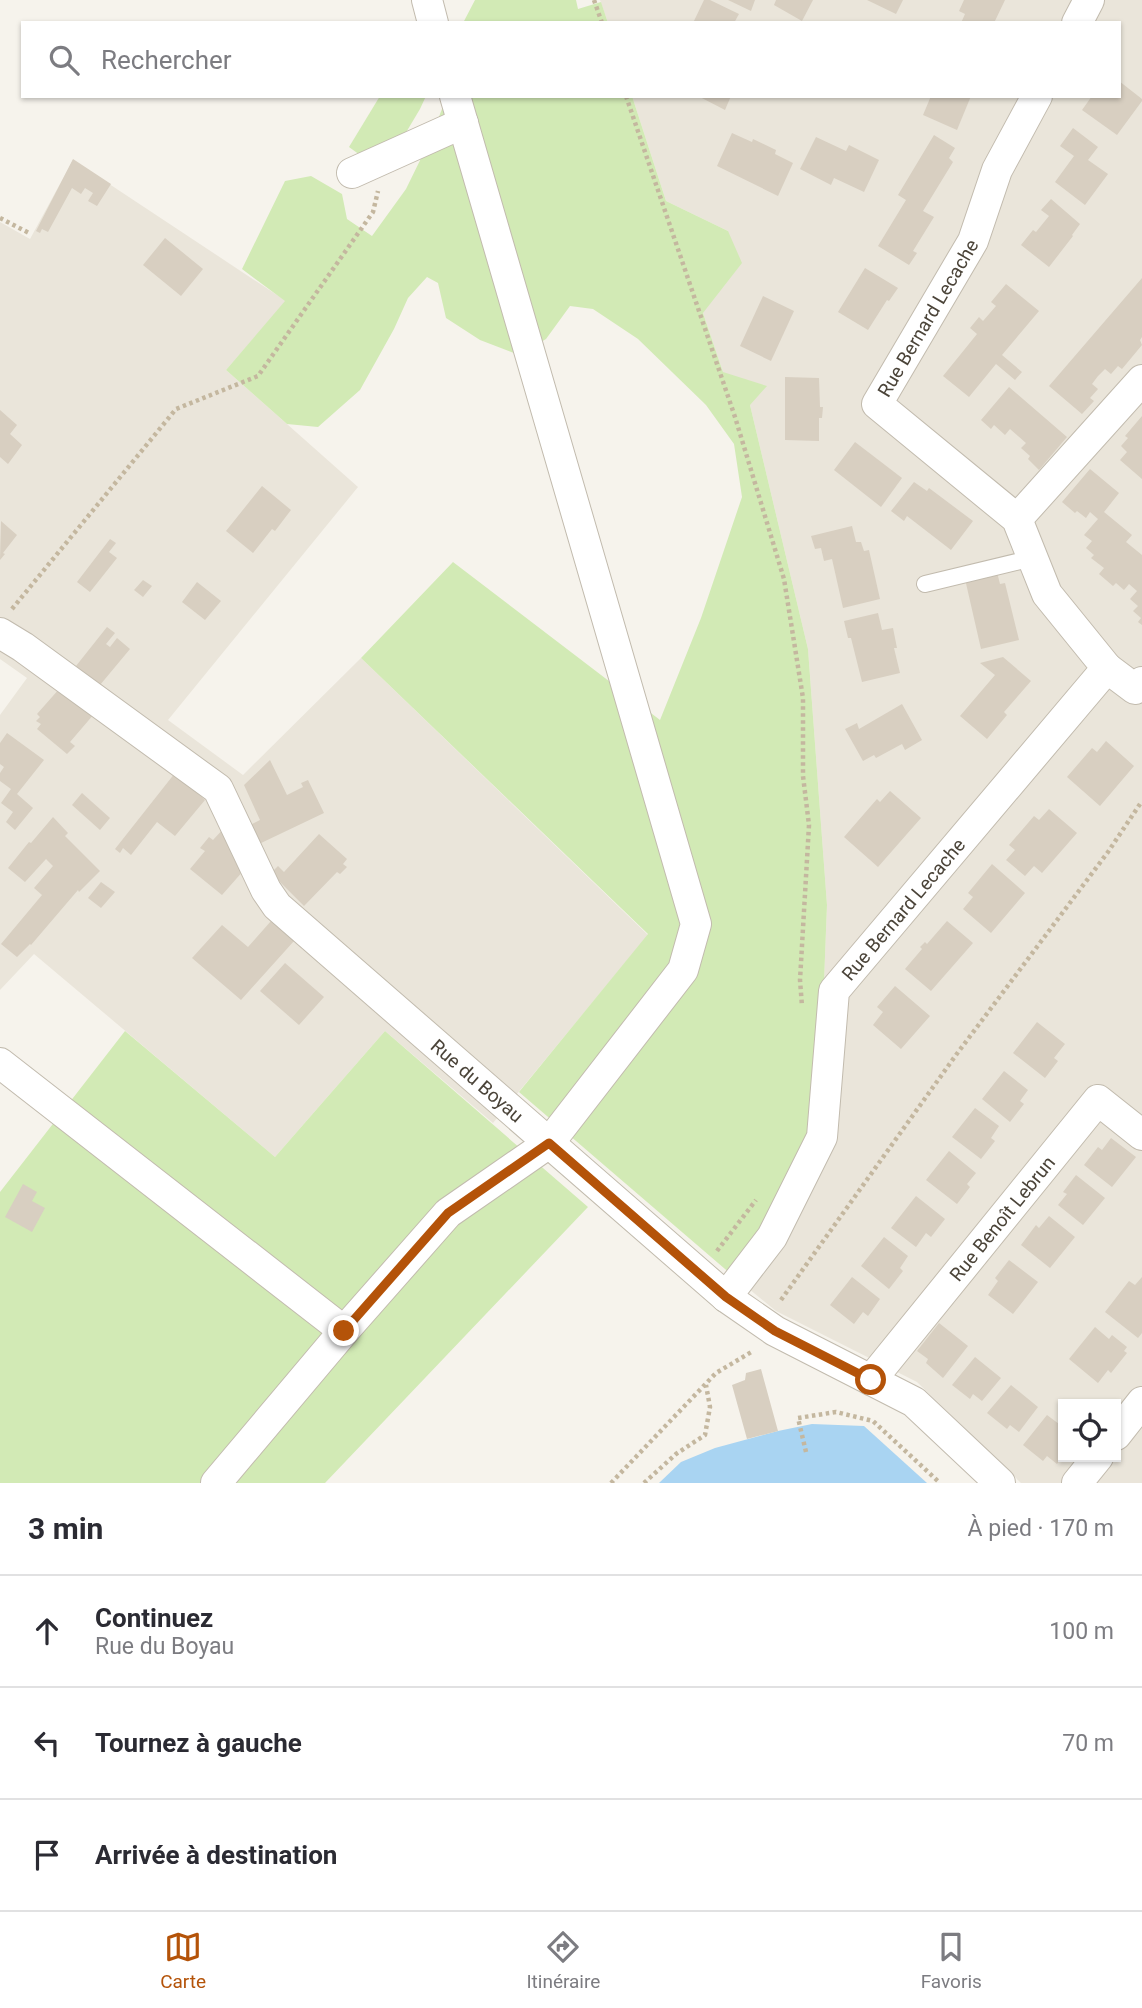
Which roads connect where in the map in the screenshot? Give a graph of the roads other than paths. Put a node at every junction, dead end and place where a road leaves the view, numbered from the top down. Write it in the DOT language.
graph roads {
  1 [pos="427,0"];
  2 [pos="1089,0"];
  3 [pos="432,21"];
  4 [pos="1077,21"];
  5 [pos="1036,98"];
  6 [pos="459,110"];
  7 [pos="352,173"];
  8 [pos="1142,380"];
  9 [pos="1017,519"];
  10 [pos="1033,558"];
  11 [pos="925,584"];
  12 [pos="5,622"];
  13 [pos="1107,668"];
  14 [pos="1139,685"];
  15 [pos="0,1063"];
  16 [pos="1142,1135"];
  17 [pos="549,1143"];
  18 [pos="726,1297"];
  19 [pos="344,1331"];
  20 [pos="871,1380"];
  21 [pos="1142,1402"];
  22 [pos="1121,1429"];
  23 [pos="1094,1462"];
  24 [pos="216,1483"];
  25 [pos="1000,1483"];
  26 [pos="1077,1483"];
  1 -- 3 [label="street"];
  2 -- 4 [label="street"];
  5 -- 9 [label="street, Rue Bernard Lecache"];
  6 -- 7 [label="street"];
  6 -- 17 [label="street"];
  8 -- 9 [label="street"];
  9 -- 10 [label="street, Rue Bernard Lecache"];
  10 -- 11 [label="lane"];
  10 -- 13 [label="street, Rue Bernard Lecache"];
  12 -- 17 [label="street, Rue du Boyau"];
  13 -- 14 [label="street, Rue Bernard Lecache"];
  13 -- 18 [label="street, Rue Bernard Lecache"];
  15 -- 19 [label="street"];
  16 -- 20 [label="street, Rue Benoît Lebrun"];
  17 -- 18 [label="street, Rue du Boyau"];
  17 -- 19 [label="street"];
  18 -- 20 [label="street, Rue du Boyau"];
  19 -- 24 [label="street"];
  20 -- 25 [label="street, Rue du Boyau"];
  21 -- 22 [label="street"];
  23 -- 26 [label="street"];
}
